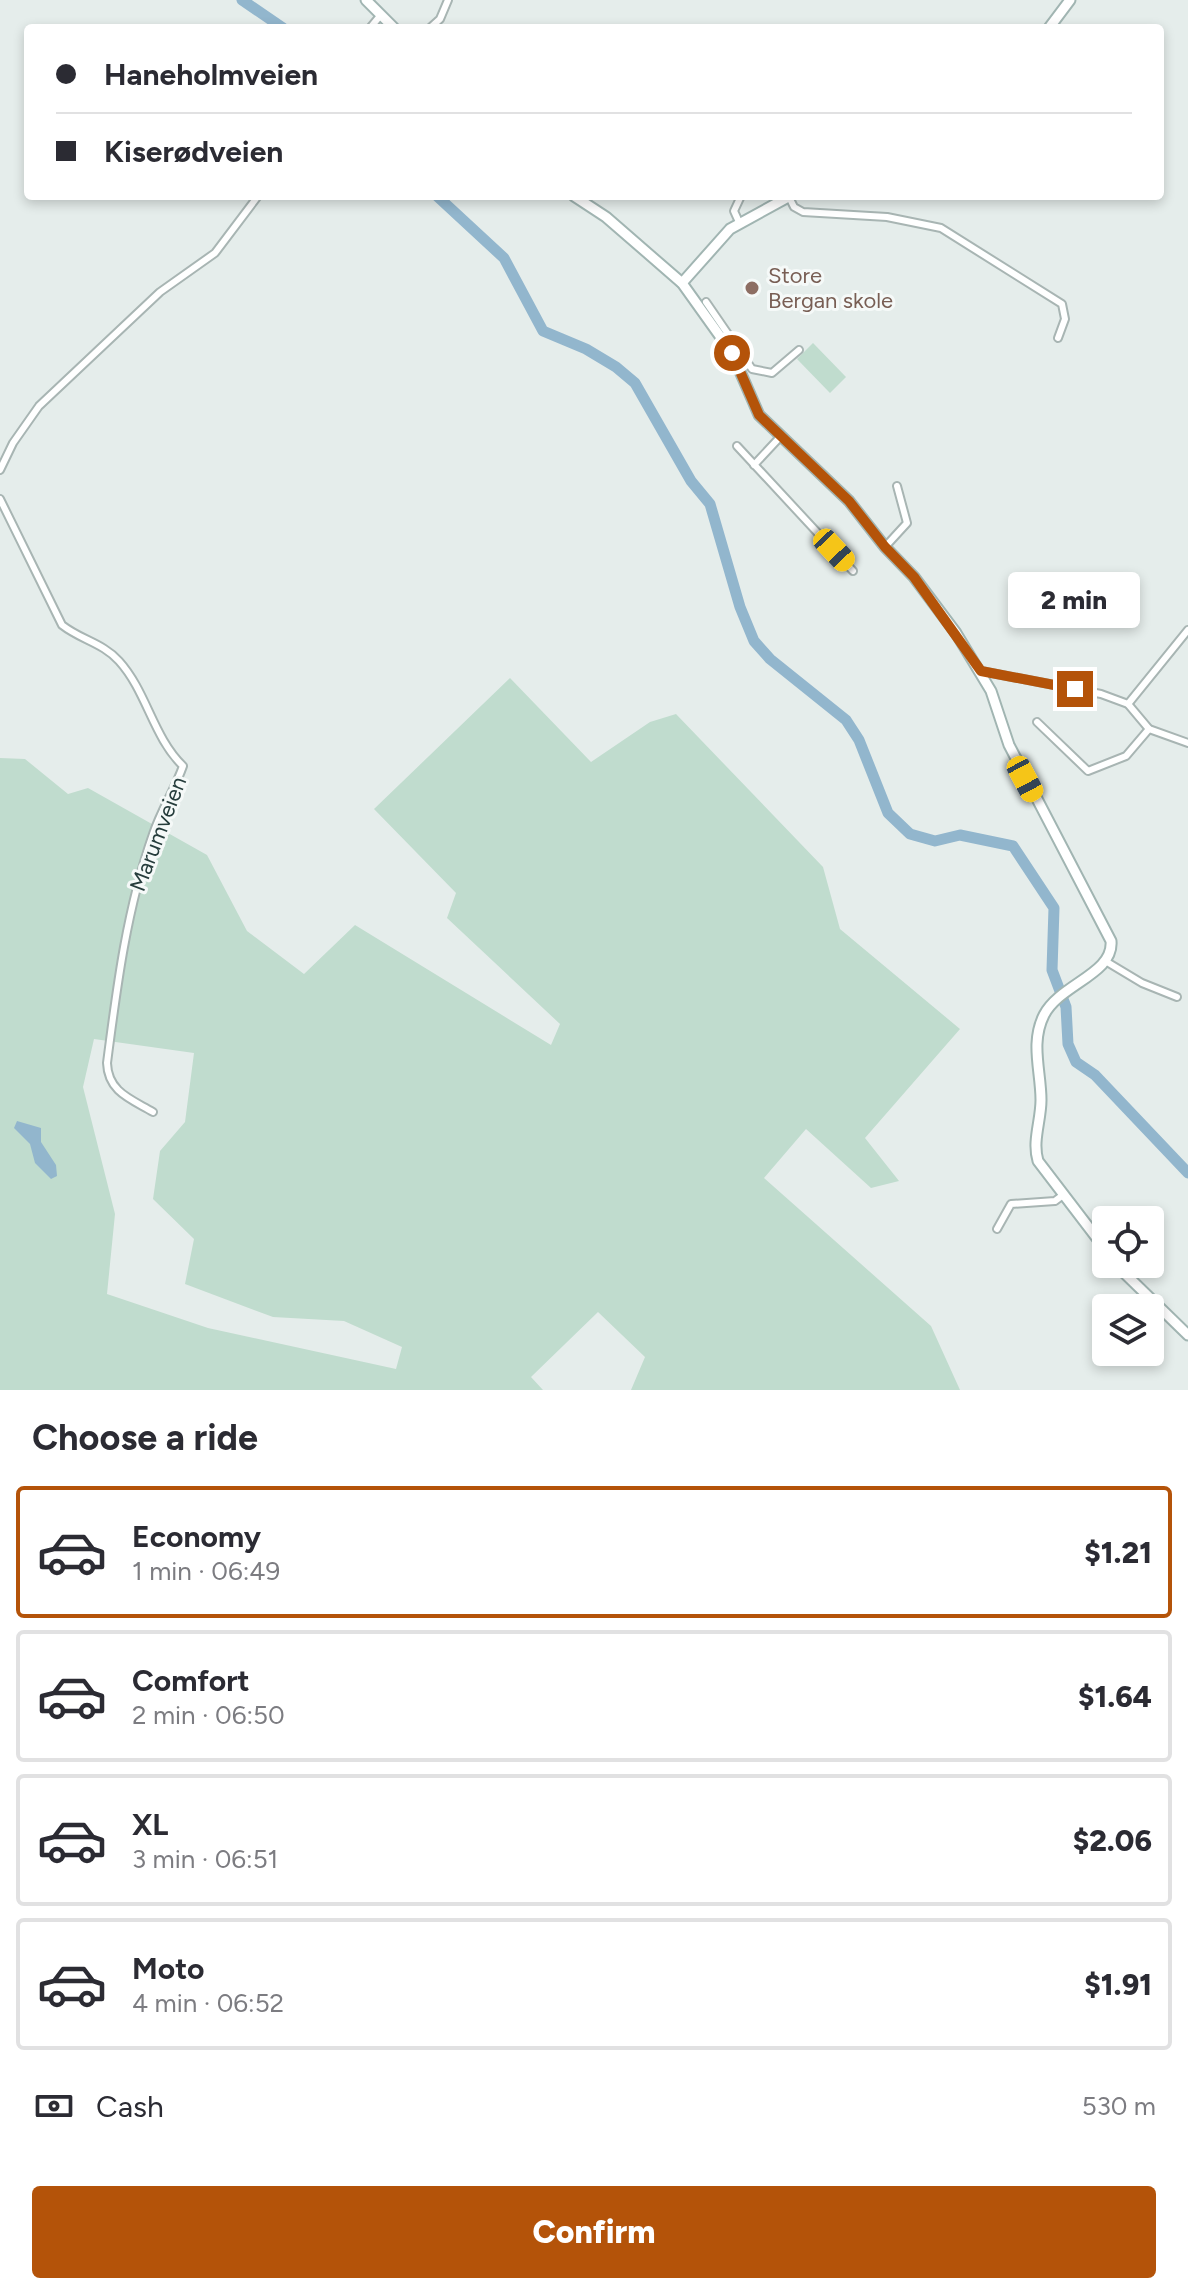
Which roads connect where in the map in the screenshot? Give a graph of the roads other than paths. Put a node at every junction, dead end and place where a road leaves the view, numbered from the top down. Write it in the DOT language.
graph roads {
  1 [pos="366,0"];
  2 [pos="448,0"];
  3 [pos="1070,0"];
  4 [pos="380,16"];
  5 [pos="373,24"];
  6 [pos="389,24"];
  7 [pos="434,24"];
  8 [pos="1052,24"];
  9 [pos="255,200"];
  10 [pos="580,200"];
  11 [pos="739,200"];
  12 [pos="781,200"];
  13 [pos="791,200"];
  14 [pos="739,222"];
  15 [pos="682,283"];
  16 [pos="1058,338"];
  17 [pos="799,350"];
  18 [pos="741,363"];
  19 [pos="781,436"];
  20 [pos="737,446"];
  21 [pos="754,465"];
  22 [pos="0,470"];
  23 [pos="897,486"];
  24 [pos="0,499"];
  25 [pos="885,547"];
  26 [pos="853,571"];
  27 [pos="1188,630"];
  28 [pos="981,671"];
  29 [pos="1128,704"];
  30 [pos="1037,722"];
  31 [pos="1149,729"];
  32 [pos="1188,743"];
  33 [pos="1107,962"];
  34 [pos="1177,997"];
  35 [pos="153,1112"];
  36 [pos="1063,1195"];
  37 [pos="997,1229"];
  38 [pos="1092,1232"];
  39 [pos="1129,1278"];
  40 [pos="1188,1335"];
  1 -- 4 [label="main road"];
  2 -- 7 [label="street"];
  3 -- 8 [label="main road"];
  4 -- 5 [label="street"];
  4 -- 6 [label="main road"];
  9 -- 22 [label="street"];
  10 -- 15 [label="main road"];
  11 -- 14 [label="street"];
  12 -- 14 [label="main road"];
  13 -- 16 [label="street"];
  14 -- 15 [label="main road"];
  15 -- 18 [label="main road"];
  17 -- 18 [label="street"];
  18 -- 19 [label="main road"];
  19 -- 21 [label="street"];
  19 -- 25 [label="main road"];
  20 -- 21 [label="street"];
  21 -- 26 [label="street"];
  23 -- 25 [label="street"];
  24 -- 35 [label="street, Marumveien"];
  25 -- 28 [label="main road"];
  27 -- 29 [label="street"];
  28 -- 29 [label="street"];
  28 -- 33 [label="main road"];
  29 -- 31 [label="street"];
  30 -- 31 [label="street"];
  31 -- 32 [label="street"];
  33 -- 34 [label="street"];
  33 -- 36 [label="main road"];
  36 -- 37 [label="street"];
  36 -- 38 [label="main road"];
  39 -- 40 [label="main road"];
}
